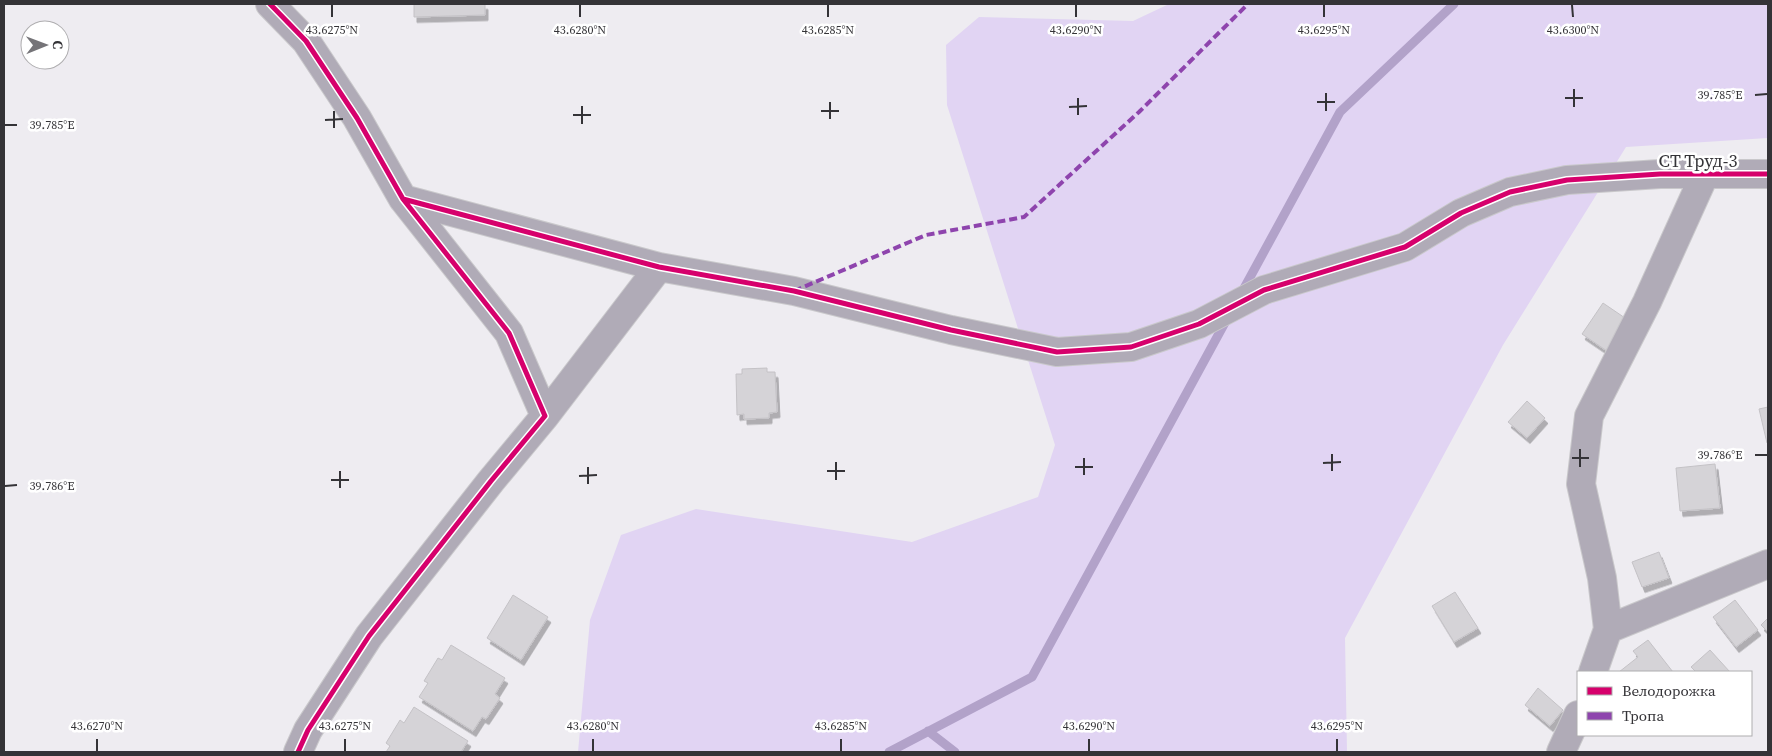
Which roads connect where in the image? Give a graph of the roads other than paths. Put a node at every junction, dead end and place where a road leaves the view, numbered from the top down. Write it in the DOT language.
graph roads {
  1 [pos="270,4"];
  2 [pos="1768,174"];
  3 [pos="1704,176"];
  4 [pos="403,199"];
  5 [pos="660,267"];
  6 [pos="546,416"];
  7 [pos="1768,564"];
  8 [pos="1608,629"];
  9 [pos="1593,671"];
  10 [pos="1577,717"];
  11 [pos="298,752"];
  12 [pos="1561,752"];
  1 -- 4 [label="street"];
  2 -- 3 [label="street, СТ Труд-3"];
  3 -- 5 [label="street, СТ Труд-3"];
  3 -- 8 [label="street"];
  4 -- 5 [label="street, СТ Труд-3"];
  4 -- 6 [label="street"];
  5 -- 6 [label="street"];
  6 -- 11 [label="street"];
  7 -- 8 [label="street"];
  8 -- 9 [label="street"];
  10 -- 12 [label="street"];
}
